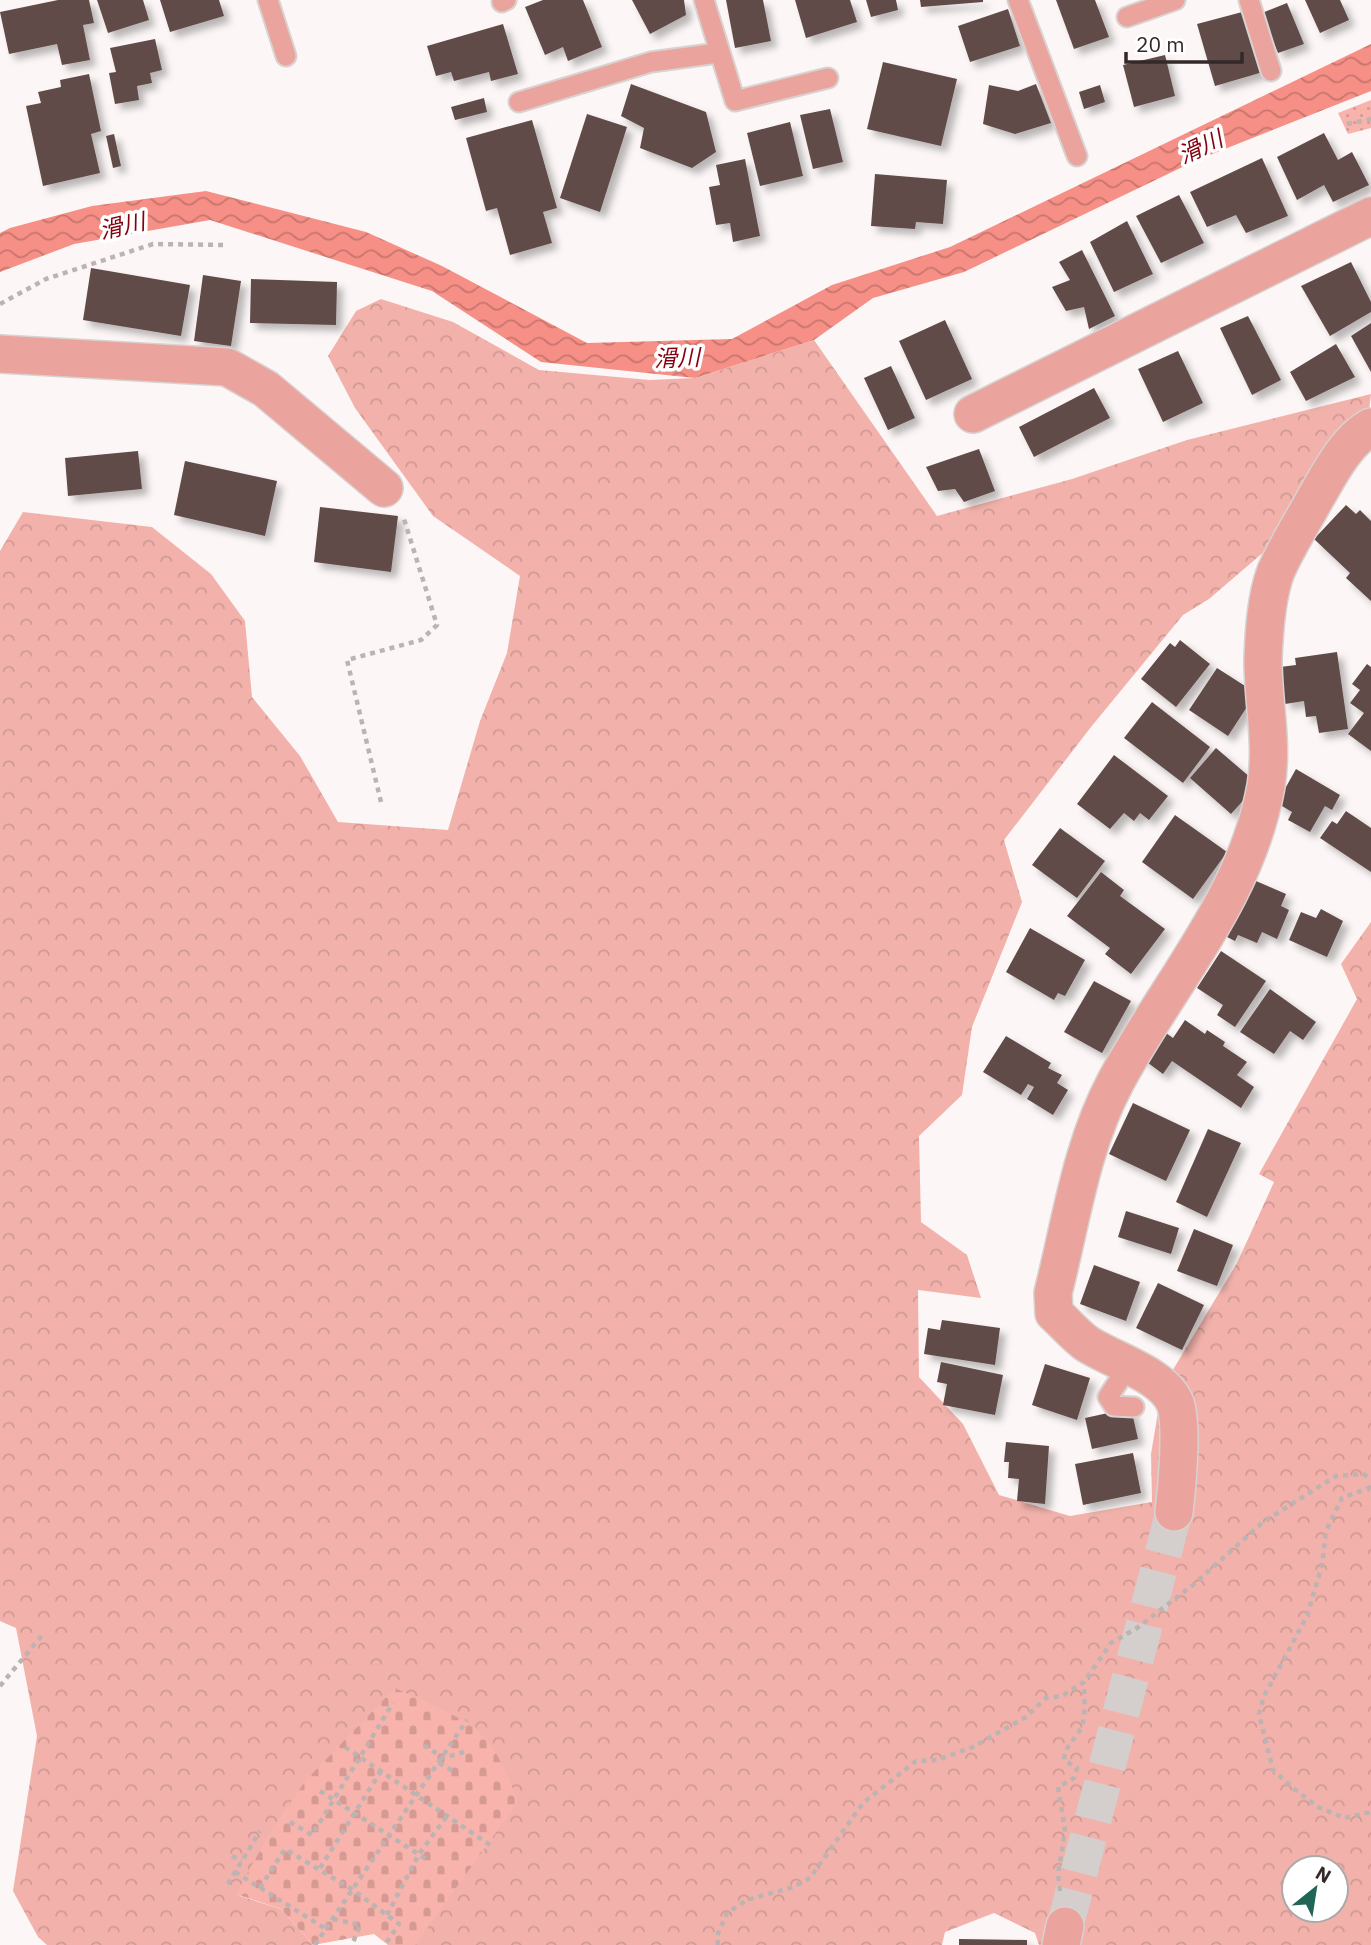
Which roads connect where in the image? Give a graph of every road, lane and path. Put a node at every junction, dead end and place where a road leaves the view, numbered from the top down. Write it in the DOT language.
graph roads {
  1 [pos="268,0"];
  2 [pos="704,0"];
  3 [pos="1018,0"];
  4 [pos="1175,0"];
  5 [pos="1249,0"];
  6 [pos="1127,17"];
  7 [pos="718,52"];
  8 [pos="286,56"];
  9 [pos="1271,71"];
  10 [pos="828,78"];
  11 [pos="519,102"];
  12 [pos="1371,119"];
  13 [pos="1347,124"];
  14 [pos="1077,156"];
  15 [pos="1371,216"];
  16 [pos="226,245"];
  17 [pos="0,304"];
  18 [pos="0,354"];
  19 [pos="973,414"];
  20 [pos="1371,427"];
  21 [pos="384,488"];
  22 [pos="381,802"];
  23 [pos="1128,1367"];
  24 [pos="1134,1407"];
  25 [pos="1371,1479"];
  26 [pos="1371,1487"];
  27 [pos="1174,1512"];
  28 [pos="44,1633"];
  29 [pos="1084,1682"];
  30 [pos="0,1686"];
  31 [pos="393,1703"];
  32 [pos="467,1720"];
  33 [pos="424,1745"];
  34 [pos="345,1747"];
  35 [pos="464,1752"];
  36 [pos="359,1756"];
  37 [pos="441,1761"];
  38 [pos="381,1771"];
  39 [pos="453,1771"];
  40 [pos="320,1791"];
  41 [pos="418,1796"];
  42 [pos="334,1801"];
  43 [pos="1371,1812"];
  44 [pos="356,1816"];
  45 [pos="447,1816"];
  46 [pos="290,1822"];
  47 [pos="260,1831"];
  48 [pos="389,1837"];
  49 [pos="490,1845"];
  50 [pos="419,1854"];
  51 [pos="232,1856"];
  52 [pos="426,1859"];
  53 [pos="242,1861"];
  54 [pos="320,1868"];
  55 [pos="235,1872"];
  56 [pos="228,1884"];
  57 [pos="260,1888"];
  58 [pos="353,1890"];
  59 [pos="387,1915"];
  60 [pos="333,1919"];
  61 [pos="326,1929"];
  62 [pos="1063,1936"];
  63 [pos="315,1945"];
  64 [pos="352,1945"];
  65 [pos="385,1945"];
  66 [pos="718,1945"];
  1 -- 8 [label="lane"];
  2 -- 7 [label="lane"];
  3 -- 14 [label="lane"];
  4 -- 6 [label="lane"];
  5 -- 9 [label="lane"];
  7 -- 10 [label="lane"];
  7 -- 11 [label="lane"];
  12 -- 13 [label="path"];
  15 -- 19 [label="street"];
  16 -- 17 [label="path"];
  18 -- 21 [label="street"];
  20 -- 23 [label="street"];
  21 -- 22 [label="path"];
  23 -- 24 [label="lane"];
  23 -- 27 [label="street"];
  25 -- 29 [label="path"];
  26 -- 43 [label="path"];
  28 -- 30 [label="path"];
  29 -- 62 [label="path"];
  29 -- 66 [label="path"];
  31 -- 36 [label="path"];
  32 -- 37 [label="path"];
  33 -- 37 [label="path"];
  34 -- 36 [label="path"];
  35 -- 37 [label="path"];
  36 -- 38 [label="path"];
  36 -- 42 [label="path"];
  37 -- 39 [label="path"];
  37 -- 41 [label="path"];
  38 -- 41 [label="path"];
  38 -- 44 [label="path"];
  40 -- 42 [label="path"];
  41 -- 45 [label="path"];
  41 -- 48 [label="path"];
  42 -- 44 [label="path"];
  42 -- 46 [label="path"];
  44 -- 48 [label="path"];
  44 -- 54 [label="path"];
  45 -- 49 [label="path"];
  45 -- 50 [label="path"];
  47 -- 53 [label="path"];
  48 -- 50 [label="path"];
  48 -- 58 [label="path"];
  50 -- 52 [label="path"];
  50 -- 59 [label="path"];
  51 -- 53 [label="path"];
  53 -- 55 [label="path"];
  54 -- 57 [label="path"];
  54 -- 58 [label="path"];
  55 -- 56 [label="path"];
  55 -- 57 [label="path"];
  57 -- 61 [label="path"];
  58 -- 59 [label="path"];
  58 -- 60 [label="path"];
  59 -- 65 [label="path"];
  60 -- 61 [label="path"];
  60 -- 64 [label="path"];
  61 -- 63 [label="path"];
}
